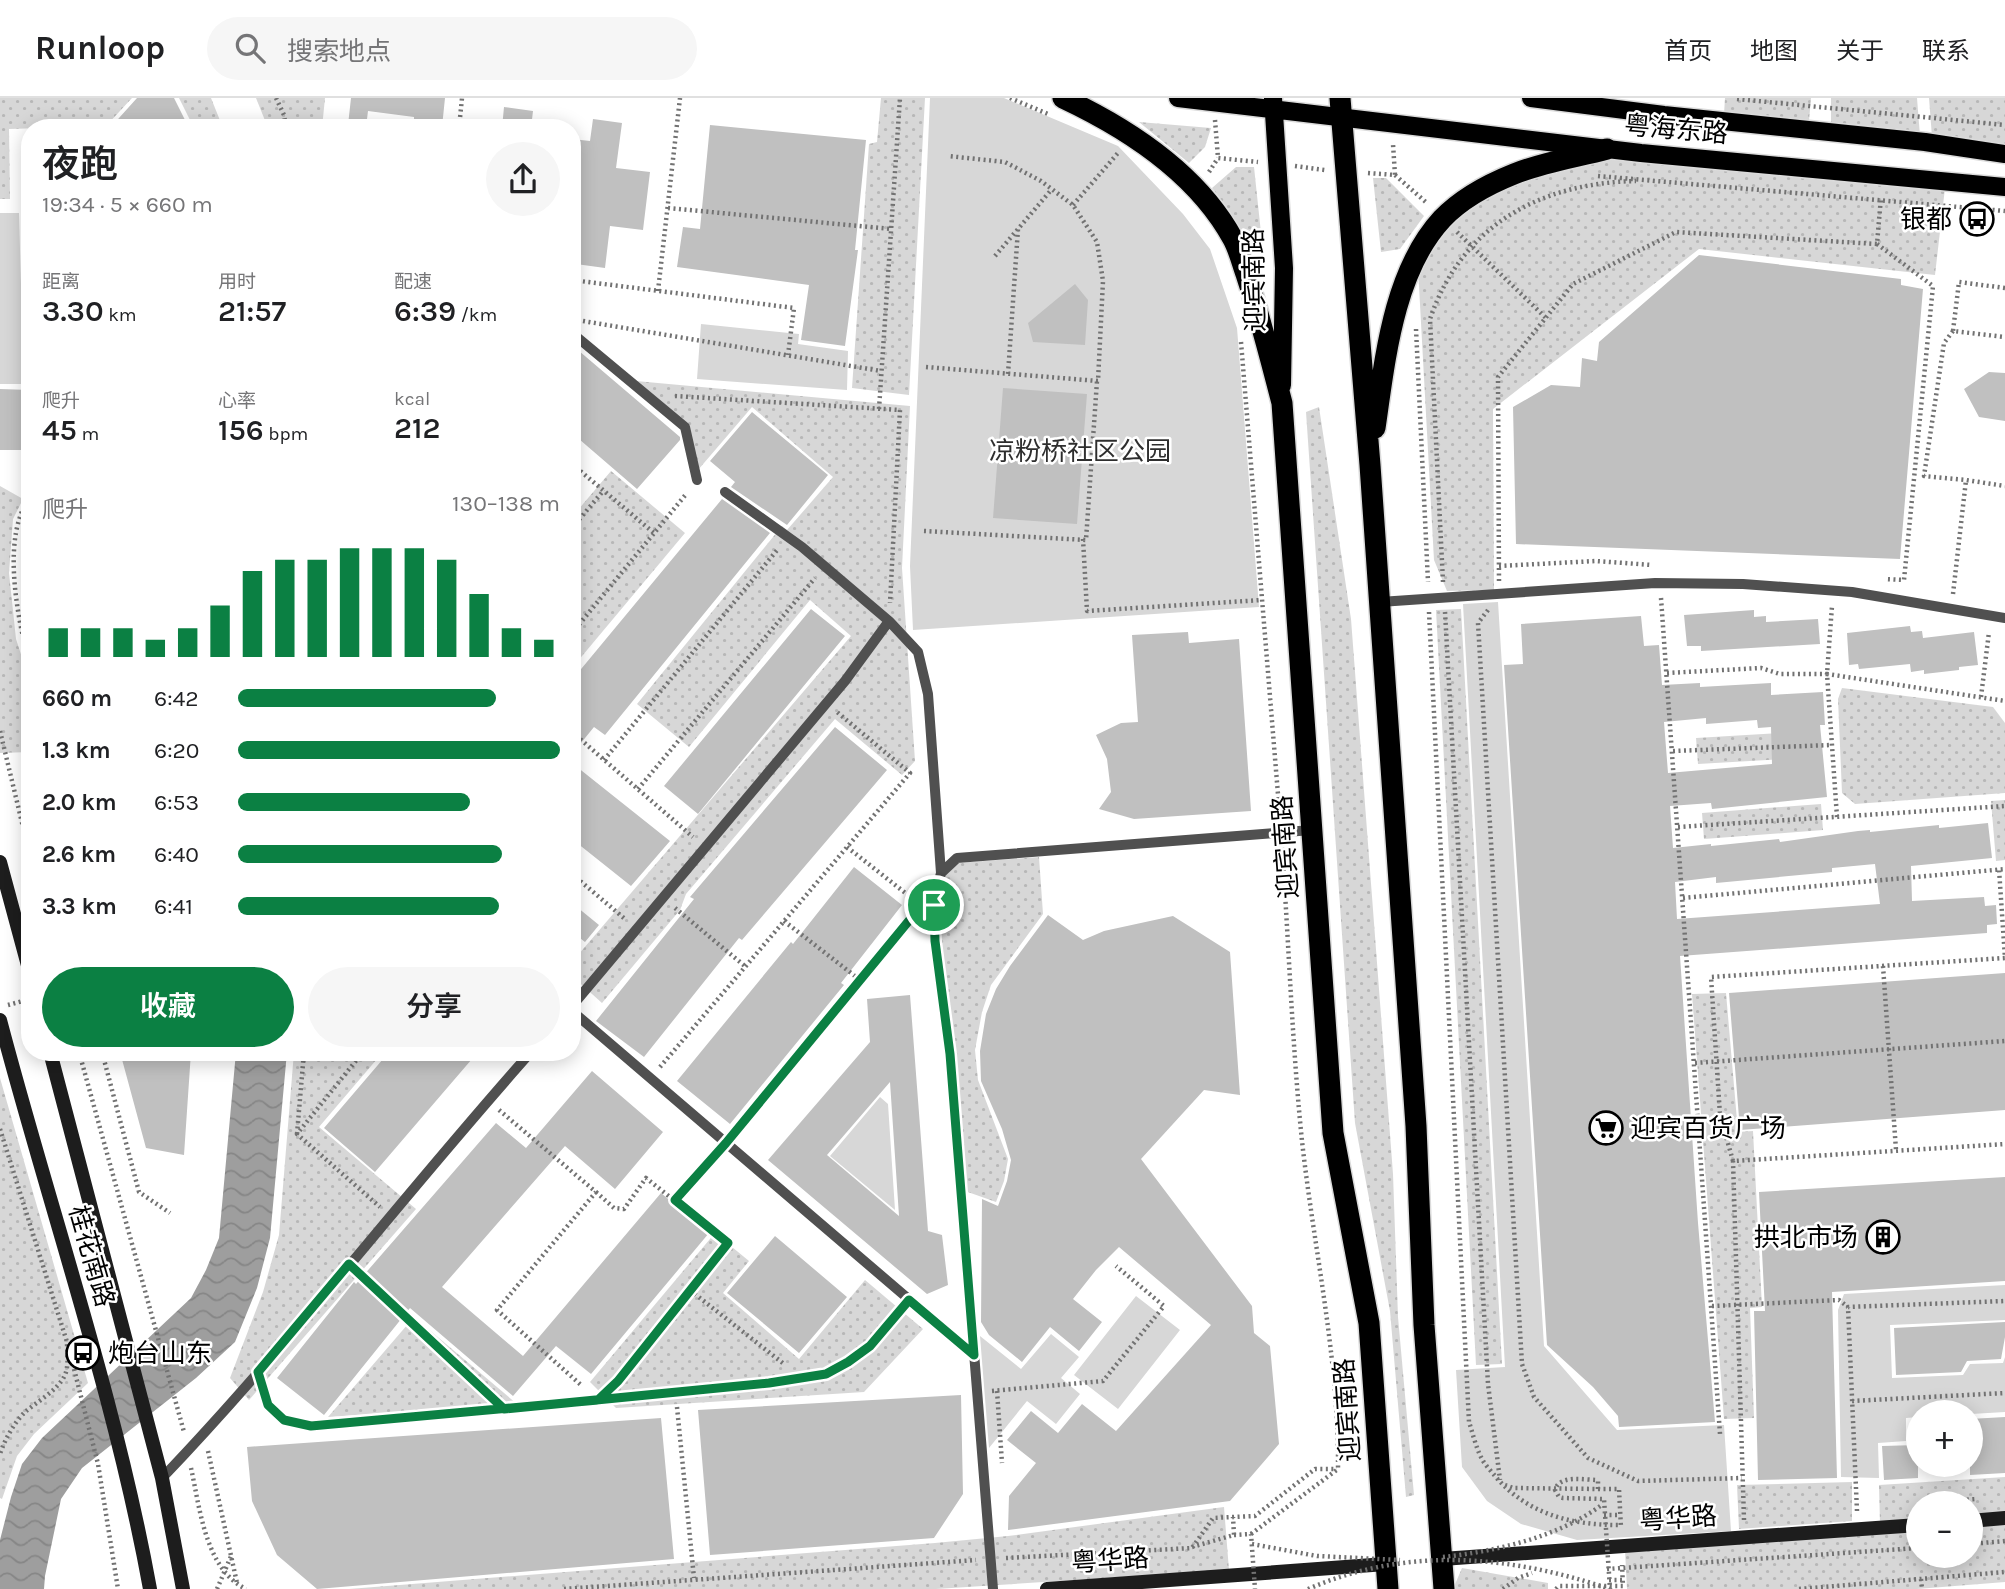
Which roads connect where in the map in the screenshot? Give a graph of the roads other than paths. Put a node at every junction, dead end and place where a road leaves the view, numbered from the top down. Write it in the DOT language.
graph roads {
  1 [pos="1063,98"];
  2 [pos="1178,98"];
  3 [pos="1531,98"];
  4 [pos="1566,100"];
  5 [pos="1273,104"];
  6 [pos="1341,108"];
  7 [pos="1607,149"];
  8 [pos="2005,154"];
  9 [pos="2005,187"];
  10 [pos="581,340"];
  11 [pos="1282,403"];
  12 [pos="1370,465"];
  13 [pos="697,480"];
  14 [pos="725,492"];
  15 [pos="1379,602"];
  16 [pos="2005,618"];
  17 [pos="889,621"];
  18 [pos="1312,830"];
  19 [pos="0,862"];
  20 [pos="941,873"];
  21 [pos="21,939"];
  22 [pos="581,996"];
  23 [pos="0,1020"];
  24 [pos="581,1020"];
  25 [pos="52,1061"];
  26 [pos="523,1061"];
  27 [pos="6,1064"];
  28 [pos="909,1300"];
  29 [pos="974,1355"];
  30 [pos="258,1372"];
  31 [pos="162,1478"];
  32 [pos="2005,1518"];
  33 [pos="1983,1520"];
  34 [pos="1906,1526"];
  35 [pos="1442,1559"];
  36 [pos="1386,1564"];
  37 [pos="150,1589"];
  38 [pos="183,1589"];
  39 [pos="993,1589"];
  40 [pos="1047,1589"];
  41 [pos="1388,1589"];
  42 [pos="1444,1589"];
  1 -- 11 [label="highway"];
  2 -- 5 [label="main road, 粤海东路"];
  3 -- 4 [label="main road, 粤海东路"];
  4 -- 8 [label="main road, 粤海东路"];
  5 -- 6 [label="main road, 粤海东路"];
  5 -- 11 [label="main road, 迎宾南路"];
  6 -- 7 [label="main road, 粤海东路"];
  6 -- 12 [label="highway"];
  7 -- 9 [label="main road, 粤海东路"];
  7 -- 12 [label="highway"];
  10 -- 13 [label="lane"];
  11 -- 18 [label="highway, 迎宾南路"];
  12 -- 15 [label="highway"];
  14 -- 17 [label="lane"];
  15 -- 16 [label="lane"];
  15 -- 35 [label="highway"];
  17 -- 20 [label="lane"];
  17 -- 22 [label="lane"];
  18 -- 20 [label="lane"];
  18 -- 36 [label="highway, 迎宾南路"];
  19 -- 21 [label="main road"];
  20 -- 29 [label="lane"];
  23 -- 27 [label="main road, 桂花南路"];
  24 -- 28 [label="lane"];
  25 -- 31 [label="main road, 桂花南路"];
  26 -- 30 [label="lane"];
  27 -- 37 [label="main road, 桂花南路"];
  28 -- 29 [label="lane"];
  28 -- 30 [label="lane"];
  29 -- 39 [label="lane"];
  30 -- 31 [label="lane"];
  31 -- 38 [label="main road, 桂花南路"];
  32 -- 33 [label="main road"];
  34 -- 35 [label="main road, 粤华路"];
  35 -- 42 [label="highway"];
  36 -- 40 [label="main road, 粤华路"];
  36 -- 41 [label="highway, 迎宾南路"];
}
